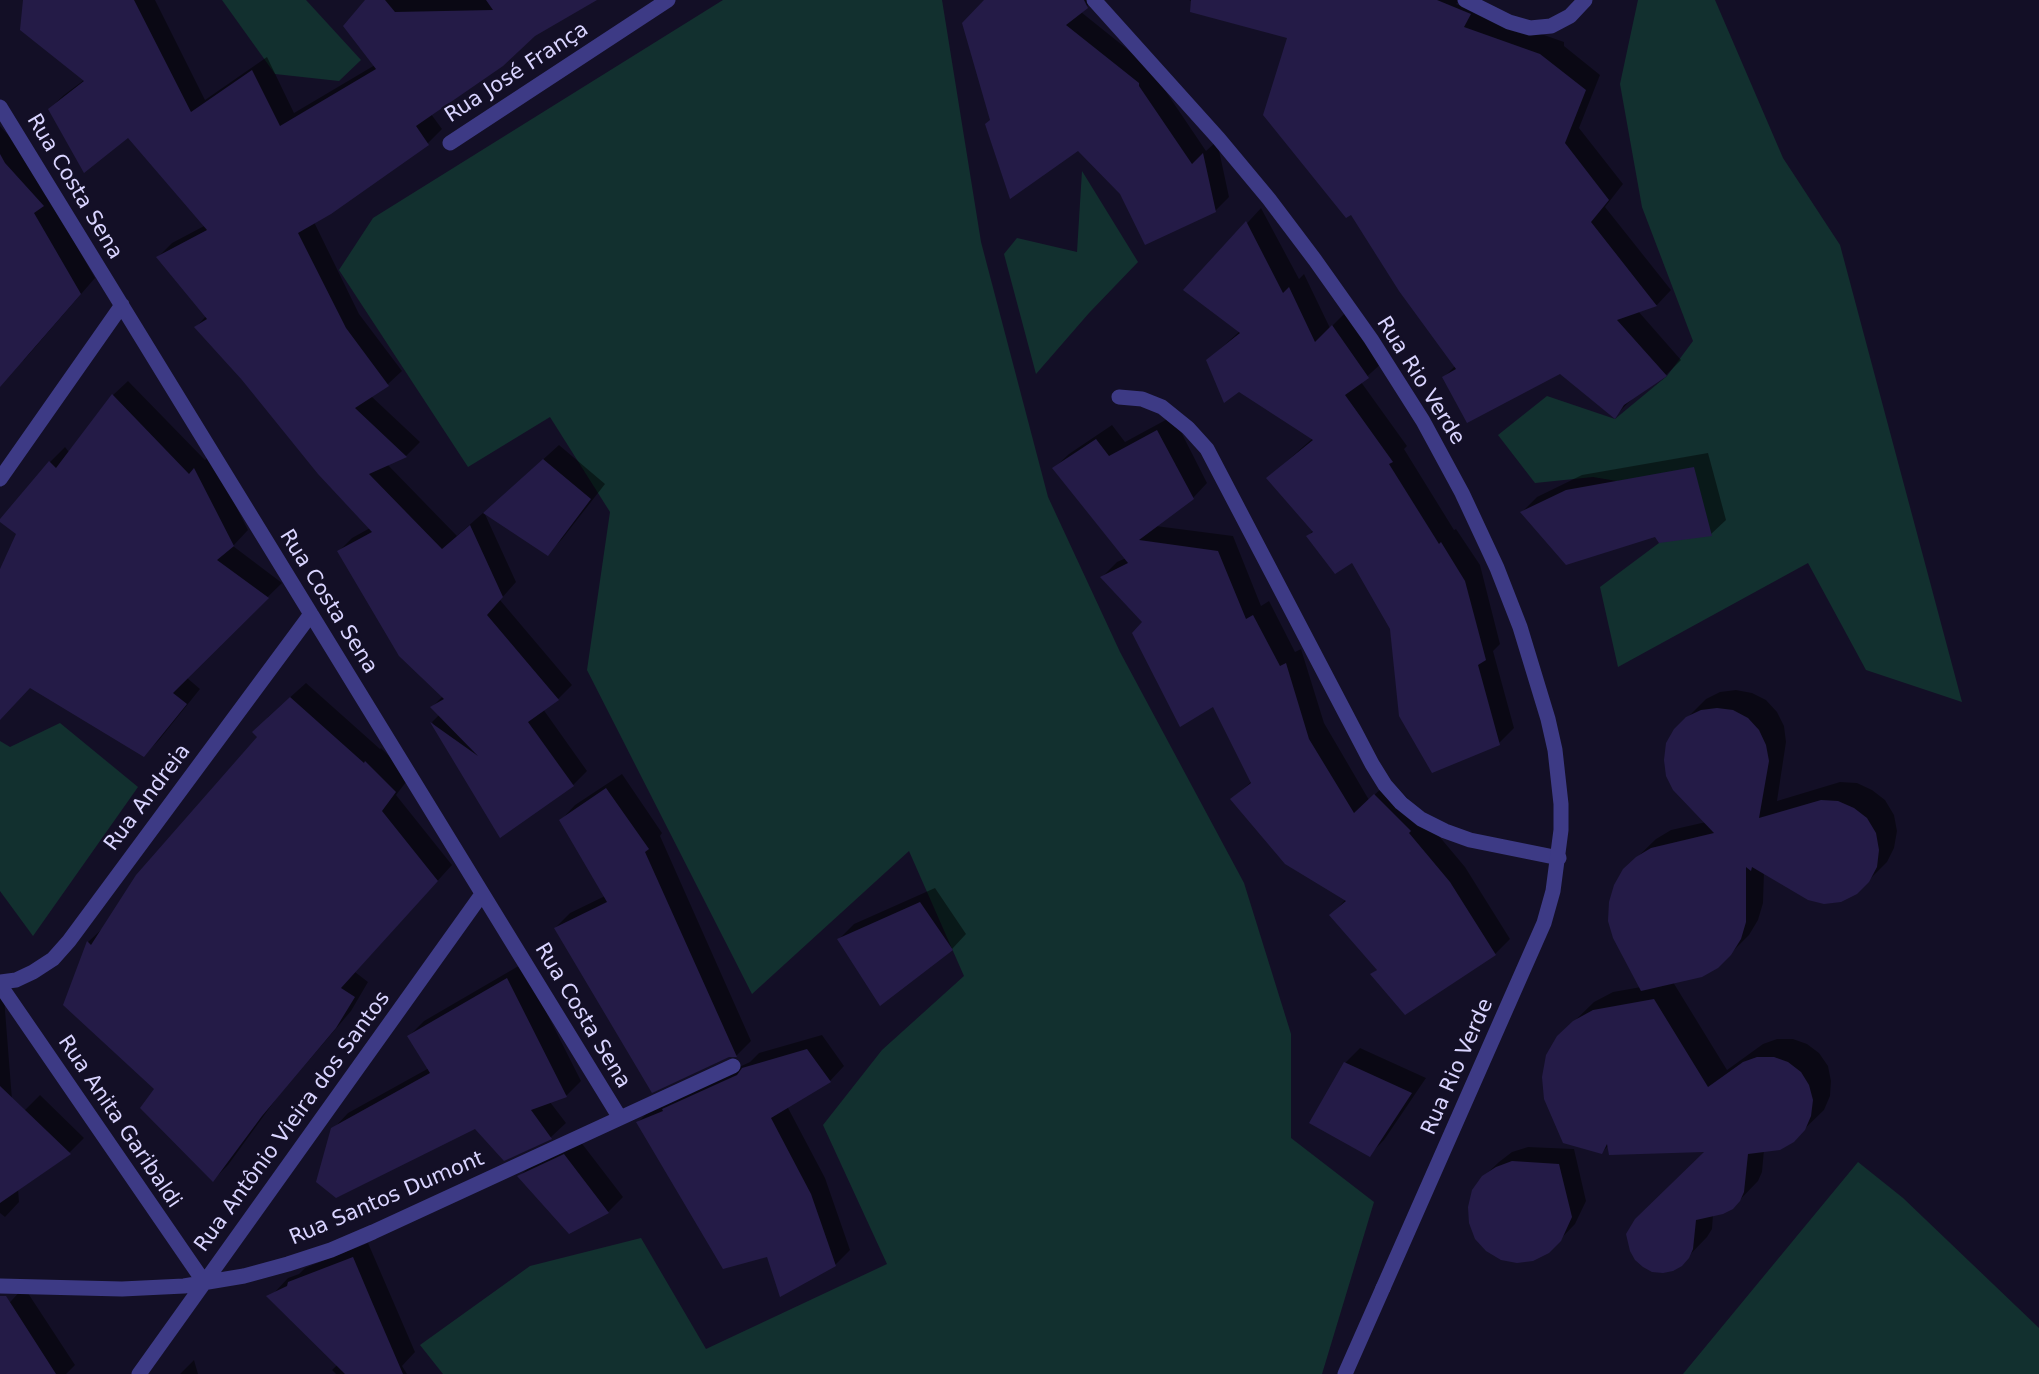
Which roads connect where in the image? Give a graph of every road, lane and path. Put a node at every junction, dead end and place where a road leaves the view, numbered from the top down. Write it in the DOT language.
graph roads {
  1 [pos="668,0"];
  2 [pos="1094,0"];
  3 [pos="1465,0"];
  4 [pos="1585,0"];
  5 [pos="0,107"];
  6 [pos="450,143"];
  7 [pos="122,305"];
  8 [pos="1119,397"];
  9 [pos="0,479"];
  10 [pos="311,614"];
  11 [pos="1559,858"];
  12 [pos="482,894"];
  13 [pos="0,983"];
  14 [pos="733,1066"];
  15 [pos="620,1118"];
  16 [pos="204,1282"];
  17 [pos="0,1286"];
  18 [pos="139,1374"];
  19 [pos="1345,1374"];
  1 -- 6 [label="street, Rua José França"];
  2 -- 11 [label="street, Rua Rio Verde"];
  3 -- 4 [label="street"];
  5 -- 7 [label="street, Rua Costa Sena"];
  7 -- 9 [label="street"];
  7 -- 10 [label="street, Rua Costa Sena"];
  8 -- 11 [label="street"];
  10 -- 12 [label="street, Rua Costa Sena"];
  10 -- 13 [label="street, Rua Andreia"];
  11 -- 19 [label="street, Rua Rio Verde"];
  12 -- 15 [label="street, Rua Costa Sena"];
  12 -- 16 [label="street, Rua Antônio Vieira dos Santos"];
  13 -- 16 [label="street, Rua Anita Garibaldi"];
  14 -- 15 [label="street, Rua Santos Dumont"];
  15 -- 16 [label="street, Rua Santos Dumont"];
  16 -- 17 [label="street, Rua Santos Dumont"];
  16 -- 18 [label="street, Rua Antônio Vieira dos Santos"];
}
